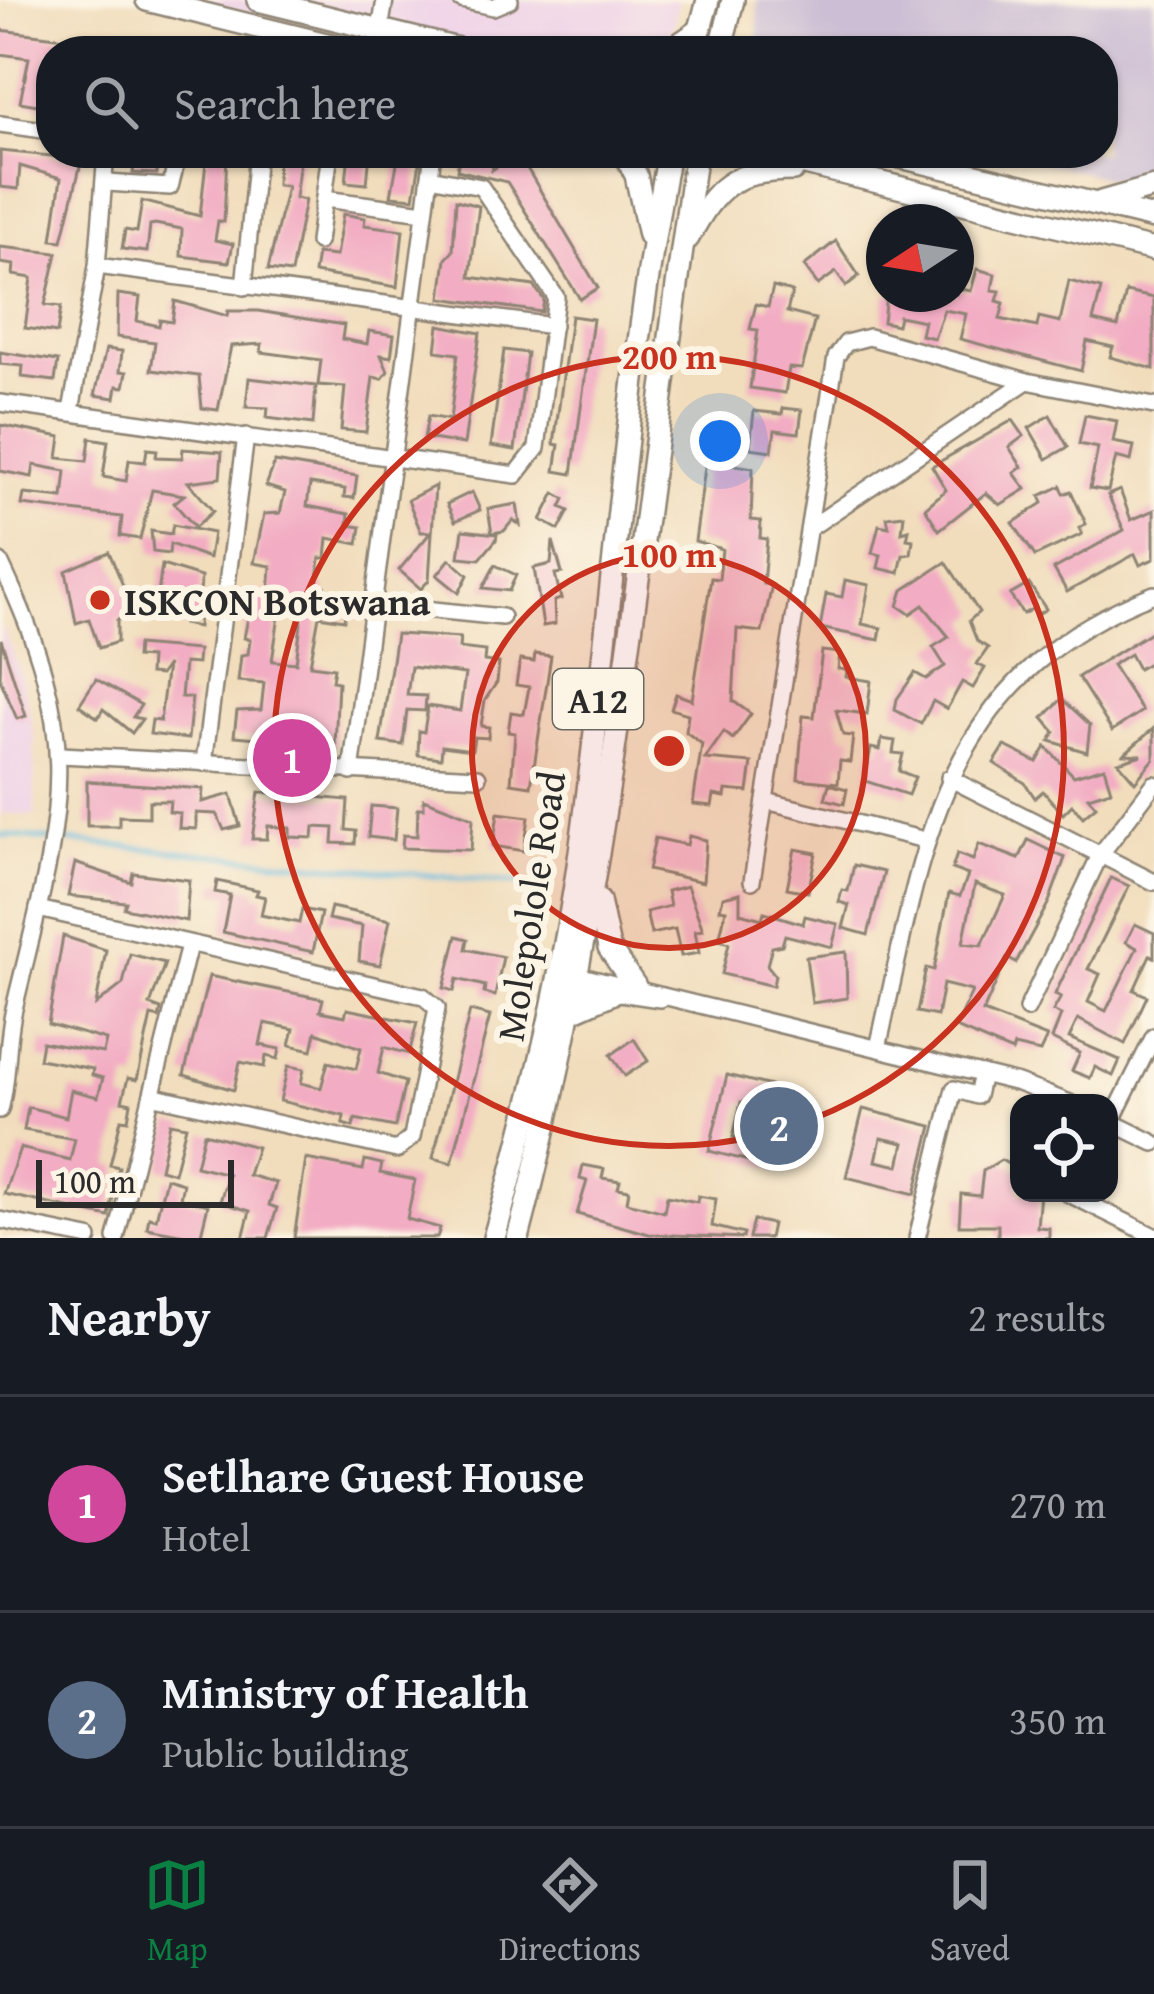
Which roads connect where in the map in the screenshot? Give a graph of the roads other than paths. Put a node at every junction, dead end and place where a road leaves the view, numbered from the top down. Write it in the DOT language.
graph roads {
  1 [pos="147,0"];
  2 [pos="385,0"];
  3 [pos="461,0"];
  4 [pos="510,0"];
  5 [pos="708,0"];
  6 [pos="263,1"];
  7 [pos="731,6"];
  8 [pos="380,30"];
  9 [pos="294,36"];
  10 [pos="405,36"];
  11 [pos="698,36"];
  12 [pos="724,36"];
  13 [pos="736,36"];
  14 [pos="0,124"];
  15 [pos="36,129"];
  16 [pos="106,168"];
  17 [pos="174,168"];
  18 [pos="256,168"];
  19 [pos="328,168"];
  20 [pos="431,168"];
  21 [pos="632,168"];
  22 [pos="666,168"];
  23 [pos="694,168"];
  24 [pos="814,168"];
  25 [pos="944,168"];
  26 [pos="818,169"];
  27 [pos="430,177"];
  28 [pos="107,183"];
  29 [pos="1154,187"];
  30 [pos="324,199"];
  31 [pos="1089,204"];
  32 [pos="425,212"];
  33 [pos="1154,218"];
  34 [pos="318,242"];
  35 [pos="651,248"];
  36 [pos="682,250"];
  37 [pos="1154,250"];
  38 [pos="97,266"];
  39 [pos="244,286"];
  40 [pos="411,307"];
  41 [pos="554,326"];
  42 [pos="1028,381"];
  43 [pos="0,403"];
  44 [pos="1154,406"];
  45 [pos="71,411"];
  46 [pos="246,436"];
  47 [pos="391,457"];
  48 [pos="810,527"];
  49 [pos="0,562"];
  50 [pos="1154,594"];
  51 [pos="375,604"];
  52 [pos="502,617"];
  53 [pos="61,755"];
  54 [pos="204,763"];
  55 [pos="351,772"];
  56 [pos="478,777"];
  57 [pos="950,778"];
  58 [pos="1154,784"];
  59 [pos="766,801"];
  60 [pos="925,840"];
  61 [pos="1100,855"];
  62 [pos="597,877"];
  63 [pos="752,881"];
  64 [pos="1154,882"];
  65 [pos="38,909"];
  66 [pos="189,945"];
  67 [pos="568,979"];
  68 [pos="635,986"];
  69 [pos="611,994"];
  70 [pos="663,999"];
  71 [pos="1027,1009"];
  72 [pos="570,1012"];
  73 [pos="1154,1036"];
  74 [pos="878,1048"];
  75 [pos="982,1074"];
  76 [pos="1043,1094"];
  77 [pos="155,1096"];
  78 [pos="1,1106"];
  79 [pos="1118,1106"];
  80 [pos="1118,1125"];
  81 [pos="1154,1144"];
  82 [pos="1084,1202"];
  83 [pos="0,1220"];
  84 [pos="1154,1236"];
  85 [pos="88,1238"];
  86 [pos="116,1238"];
  87 [pos="494,1238"];
  88 [pos="518,1238"];
  89 [pos="917,1238"];
  1 -- 9 [label="main road"];
  2 -- 8 [label="street"];
  3 -- 4 [label="street"];
  5 -- 11 [label="main road"];
  6 -- 8 [label="main road"];
  7 -- 12 [label="main road"];
  7 -- 13 [label="main road"];
  8 -- 10 [label="main road"];
  14 -- 15 [label="street"];
  16 -- 28 [label="street"];
  17 -- 28 [label="street"];
  18 -- 39 [label="street"];
  19 -- 30 [label="street"];
  20 -- 27 [label="street"];
  21 -- 35 [label="main road"];
  22 -- 35 [label="main road, Molepolole Road / A12"];
  23 -- 36 [label="main road, Molepolole Road / A12"];
  24 -- 26 [label="main road"];
  25 -- 31 [label="main road"];
  26 -- 36 [label="main road"];
  26 -- 37 [label="main road"];
  27 -- 32 [label="street"];
  27 -- 41 [label="street"];
  28 -- 38 [label="street"];
  29 -- 31 [label="main road"];
  30 -- 32 [label="street"];
  30 -- 34 [label="street"];
  31 -- 33 [label="main road"];
  32 -- 40 [label="street"];
  35 -- 67 [label="main road, Molepolole Road / A12"];
  36 -- 62 [label="main road, Molepolole Road / A12"];
  38 -- 39 [label="street"];
  38 -- 45 [label="street"];
  39 -- 40 [label="street"];
  40 -- 41 [label="street"];
  40 -- 47 [label="street"];
  41 -- 47 [label="street"];
  42 -- 44 [label="street"];
  42 -- 48 [label="street"];
  42 -- 48 [label="street"];
  43 -- 45 [label="street"];
  45 -- 46 [label="street"];
  46 -- 47 [label="street"];
  46 -- 54 [label="street"];
  47 -- 51 [label="street"];
  48 -- 59 [label="street"];
  49 -- 53 [label="street"];
  50 -- 57 [label="street"];
  51 -- 52 [label="street"];
  51 -- 55 [label="street"];
  53 -- 54 [label="street"];
  53 -- 65 [label="street"];
  54 -- 55 [label="street"];
  55 -- 56 [label="street"];
  57 -- 60 [label="street"];
  57 -- 61 [label="street"];
  58 -- 61 [label="street"];
  59 -- 60 [label="street"];
  59 -- 63 [label="street"];
  60 -- 74 [label="street"];
  61 -- 64 [label="street"];
  61 -- 71 [label="street"];
  62 -- 67 [label="main road, Molepolole Road / A12"];
  62 -- 68 [label="main road"];
  65 -- 66 [label="street"];
  65 -- 78 [label="street"];
  66 -- 77 [label="street"];
  66 -- 77 [label="street"];
  67 -- 68 [label="street"];
  67 -- 69 [label="street"];
  67 -- 72 [label="main road, Molepolole Road / A12"];
  67 -- 87 [label="main road, Molepolole Road / A12"];
  68 -- 70 [label="street"];
  69 -- 70 [label="street"];
  69 -- 72 [label="main road"];
  70 -- 74 [label="street"];
  72 -- 88 [label="main road, Molepolole Road / A12"];
  73 -- 79 [label="street"];
  74 -- 75 [label="street"];
  75 -- 76 [label="street"];
  75 -- 89 [label="street"];
  77 -- 86 [label="street"];
  80 -- 81 [label="street"];
  82 -- 84 [label="street"];
  83 -- 85 [label="street"];
}
